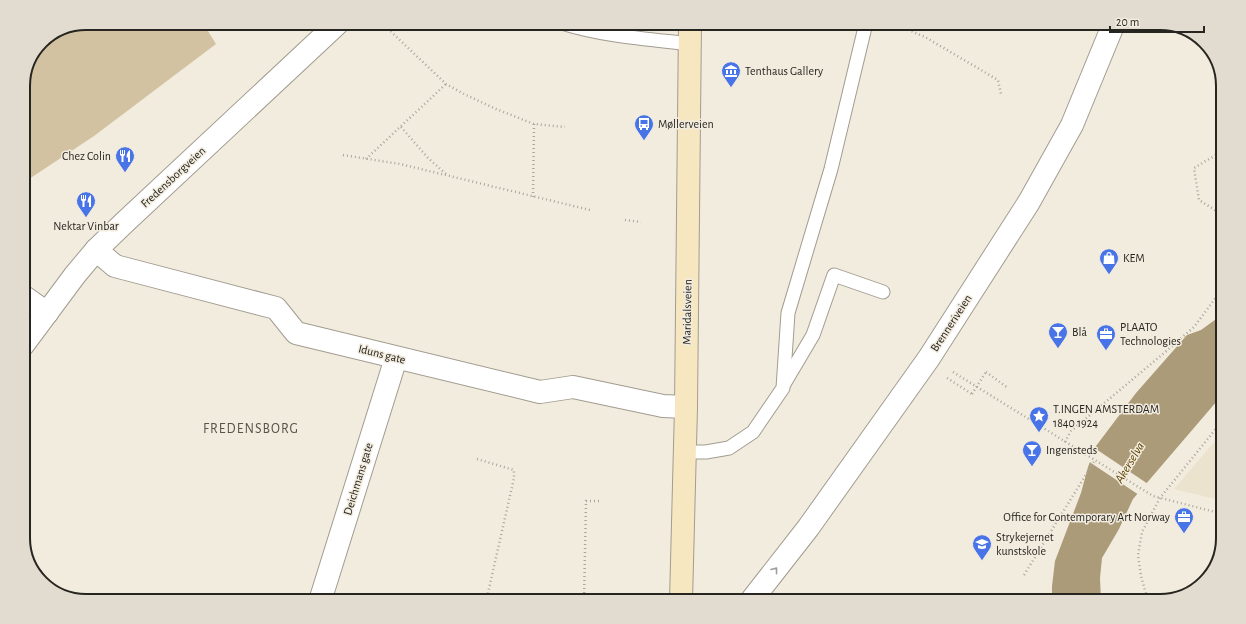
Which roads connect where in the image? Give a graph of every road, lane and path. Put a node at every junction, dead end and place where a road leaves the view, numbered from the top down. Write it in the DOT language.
graph roads {
  1 [pos="330,30"];
  2 [pos="389,30"];
  3 [pos="594,30"];
  4 [pos="864,30"];
  5 [pos="909,30"];
  6 [pos="1111,30"];
  7 [pos="690,33"];
  8 [pos="446,84"];
  9 [pos="1001,94"];
  10 [pos="534,124"];
  11 [pos="401,127"];
  12 [pos="565,127"];
  13 [pos="1216,155"];
  14 [pos="343,156"];
  15 [pos="366,159"];
  16 [pos="447,175"];
  17 [pos="533,197"];
  18 [pos="590,210"];
  19 [pos="1216,211"];
  20 [pos="625,220"];
  21 [pos="641,222"];
  22 [pos="96,250"];
  23 [pos="883,292"];
  24 [pos="1216,298"];
  25 [pos="30,301"];
  26 [pos="47,313"];
  27 [pos="30,335"];
  28 [pos="396,358"];
  29 [pos="929,358"];
  30 [pos="946,378"];
  31 [pos="783,388"];
  32 [pos="1008,388"];
  33 [pos="686,407"];
  34 [pos="1216,429"];
  35 [pos="1065,442"];
  36 [pos="685,452"];
  37 [pos="477,459"];
  38 [pos="1095,460"];
  39 [pos="1160,498"];
  40 [pos="598,501"];
  41 [pos="1216,512"];
  42 [pos="1024,575"];
  43 [pos="322,594"];
  44 [pos="488,594"];
  45 [pos="584,594"];
  46 [pos="681,594"];
  47 [pos="756,594"];
  48 [pos="1146,594"];
  1 -- 22 [label="street, Fredensborgveien"];
  2 -- 8 [label="path"];
  3 -- 7 [label="lane"];
  4 -- 31 [label="lane"];
  5 -- 9 [label="path"];
  6 -- 29 [label="street, Brenneriveien"];
  7 -- 33 [label="main road, Maridalsveien"];
  8 -- 10 [label="path"];
  8 -- 11 [label="path"];
  10 -- 12 [label="path"];
  10 -- 17 [label="path"];
  11 -- 15 [label="path"];
  11 -- 16 [label="path"];
  13 -- 19 [label="path"];
  14 -- 15 [label="path"];
  15 -- 16 [label="path"];
  16 -- 17 [label="path"];
  17 -- 18 [label="path"];
  20 -- 21 [label="path"];
  22 -- 26 [label="street, Fredensborgveien"];
  22 -- 28 [label="street, Iduns gate"];
  23 -- 31 [label="lane"];
  24 -- 35 [label="path"];
  25 -- 26 [label="street"];
  26 -- 27 [label="street, Fredensborgveien"];
  28 -- 33 [label="street, Iduns gate"];
  28 -- 43 [label="street, Deichmans gate"];
  29 -- 35 [label="path"];
  47 -- 29 [label="street, Brenneriveien, one-way"];
  30 -- 32 [label="path, bridge"];
  31 -- 36 [label="lane"];
  33 -- 36 [label="main road, Maridalsveien"];
  34 -- 39 [label="path"];
  35 -- 38 [label="path"];
  36 -- 46 [label="main road, Maridalsveien"];
  37 -- 44 [label="path"];
  38 -- 39 [label="path"];
  38 -- 42 [label="path"];
  39 -- 41 [label="path"];
  39 -- 48 [label="path"];
  40 -- 45 [label="path"];
}
